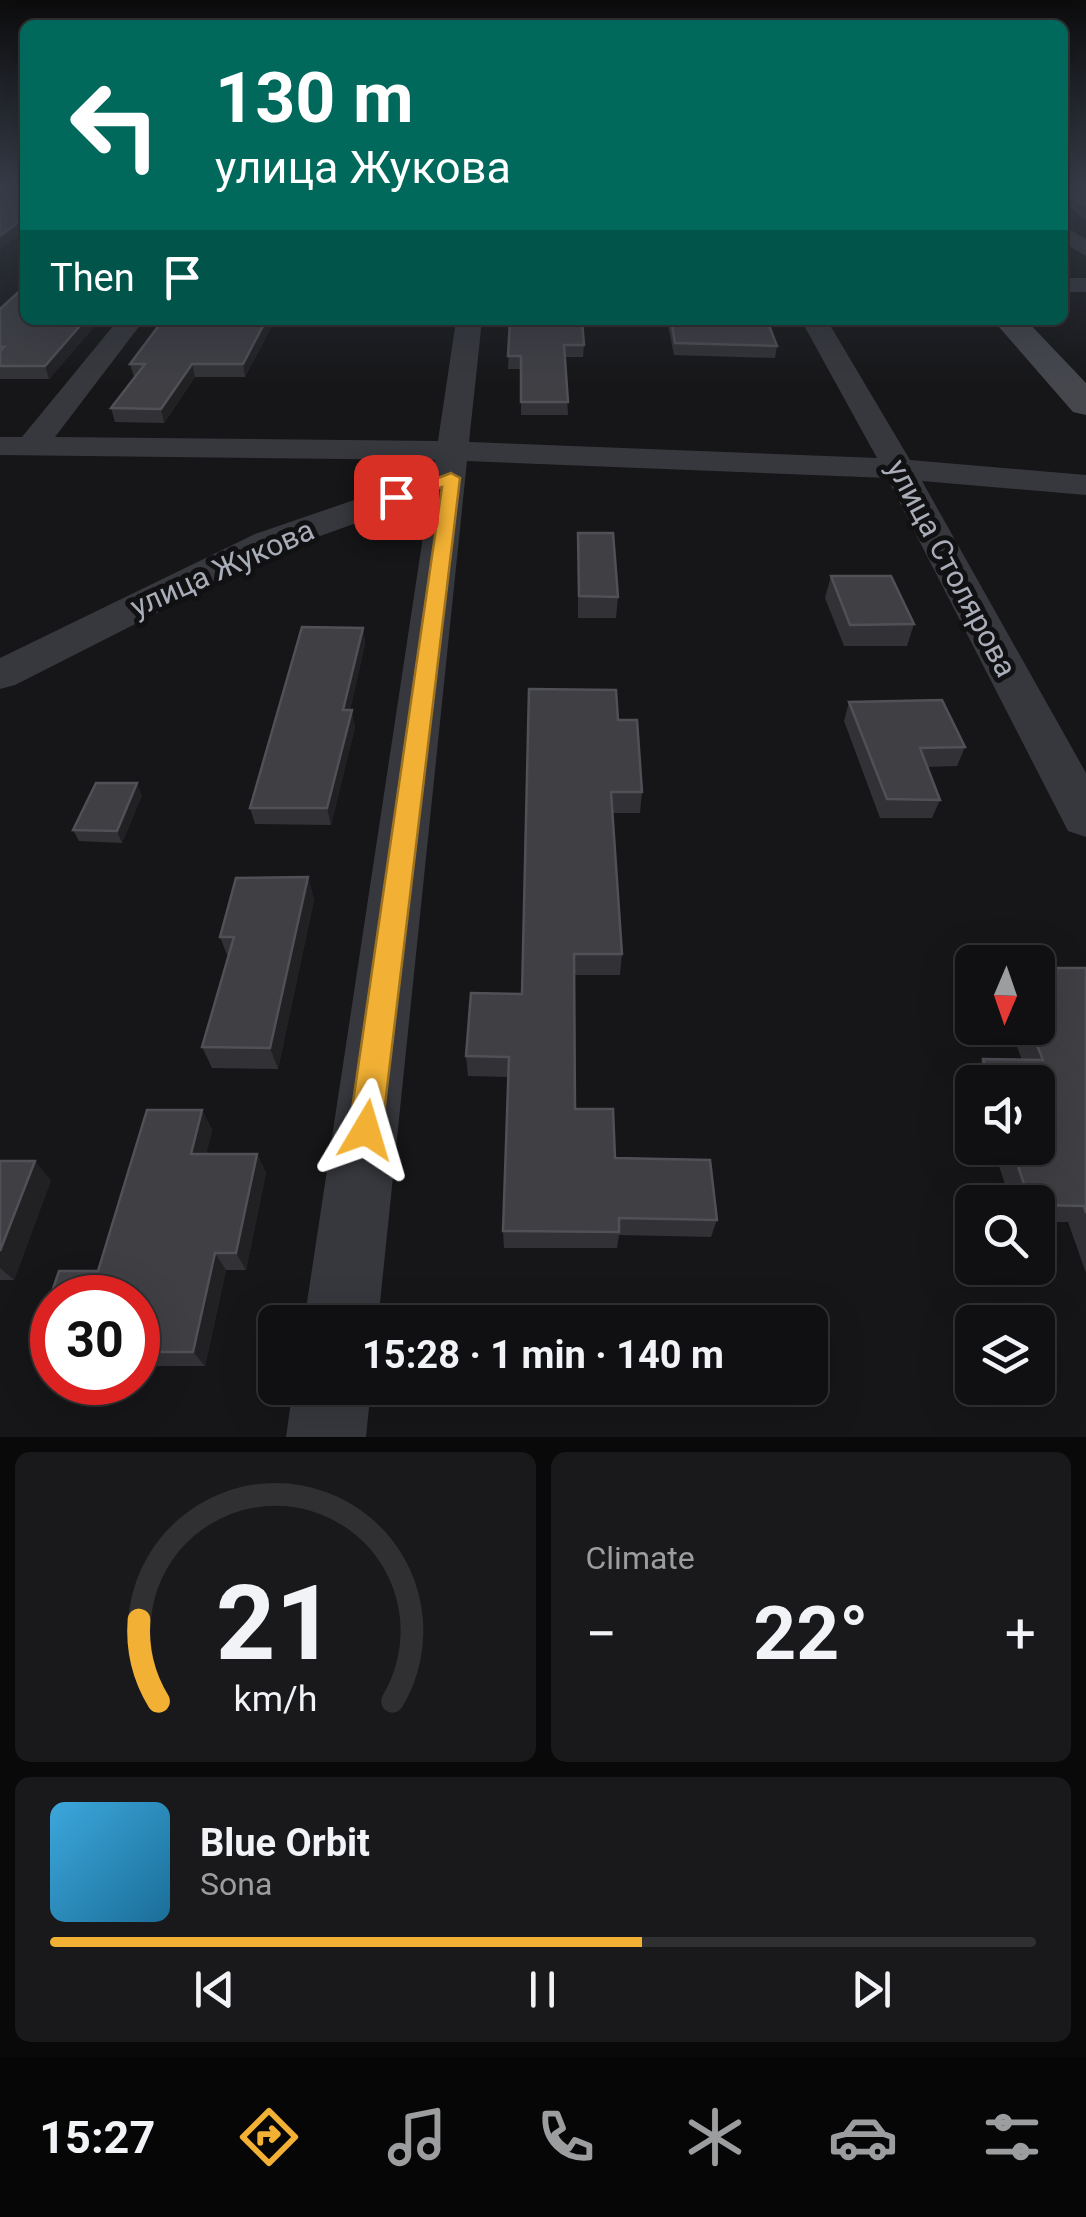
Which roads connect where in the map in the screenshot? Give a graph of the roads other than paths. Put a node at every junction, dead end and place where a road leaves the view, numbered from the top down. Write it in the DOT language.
graph roads {
  1 [pos="127,325"];
  2 [pos="468,325"];
  3 [pos="817,325"];
  4 [pos="1014,325"];
  5 [pos="1086,404"];
  6 [pos="33,444"];
  7 [pos="0,446"];
  8 [pos="453,465"];
  9 [pos="899,469"];
  10 [pos="1086,485"];
  11 [pos="0,675"];
  12 [pos="1086,818"];
  13 [pos="343,1305"];
  14 [pos="330,1405"];
  15 [pos="326,1437"];
  1 -- 6 [label="street"];
  2 -- 8 [label="street"];
  3 -- 9 [label="street, улица Столярова"];
  4 -- 5 [label="main road"];
  6 -- 7 [label="street"];
  6 -- 8 [label="street"];
  8 -- 9 [label="street"];
  8 -- 11 [label="street, улица Жукова"];
  8 -- 13 [label="street"];
  9 -- 10 [label="street"];
  9 -- 12 [label="street, улица Столярова"];
  14 -- 15 [label="street"];
}
